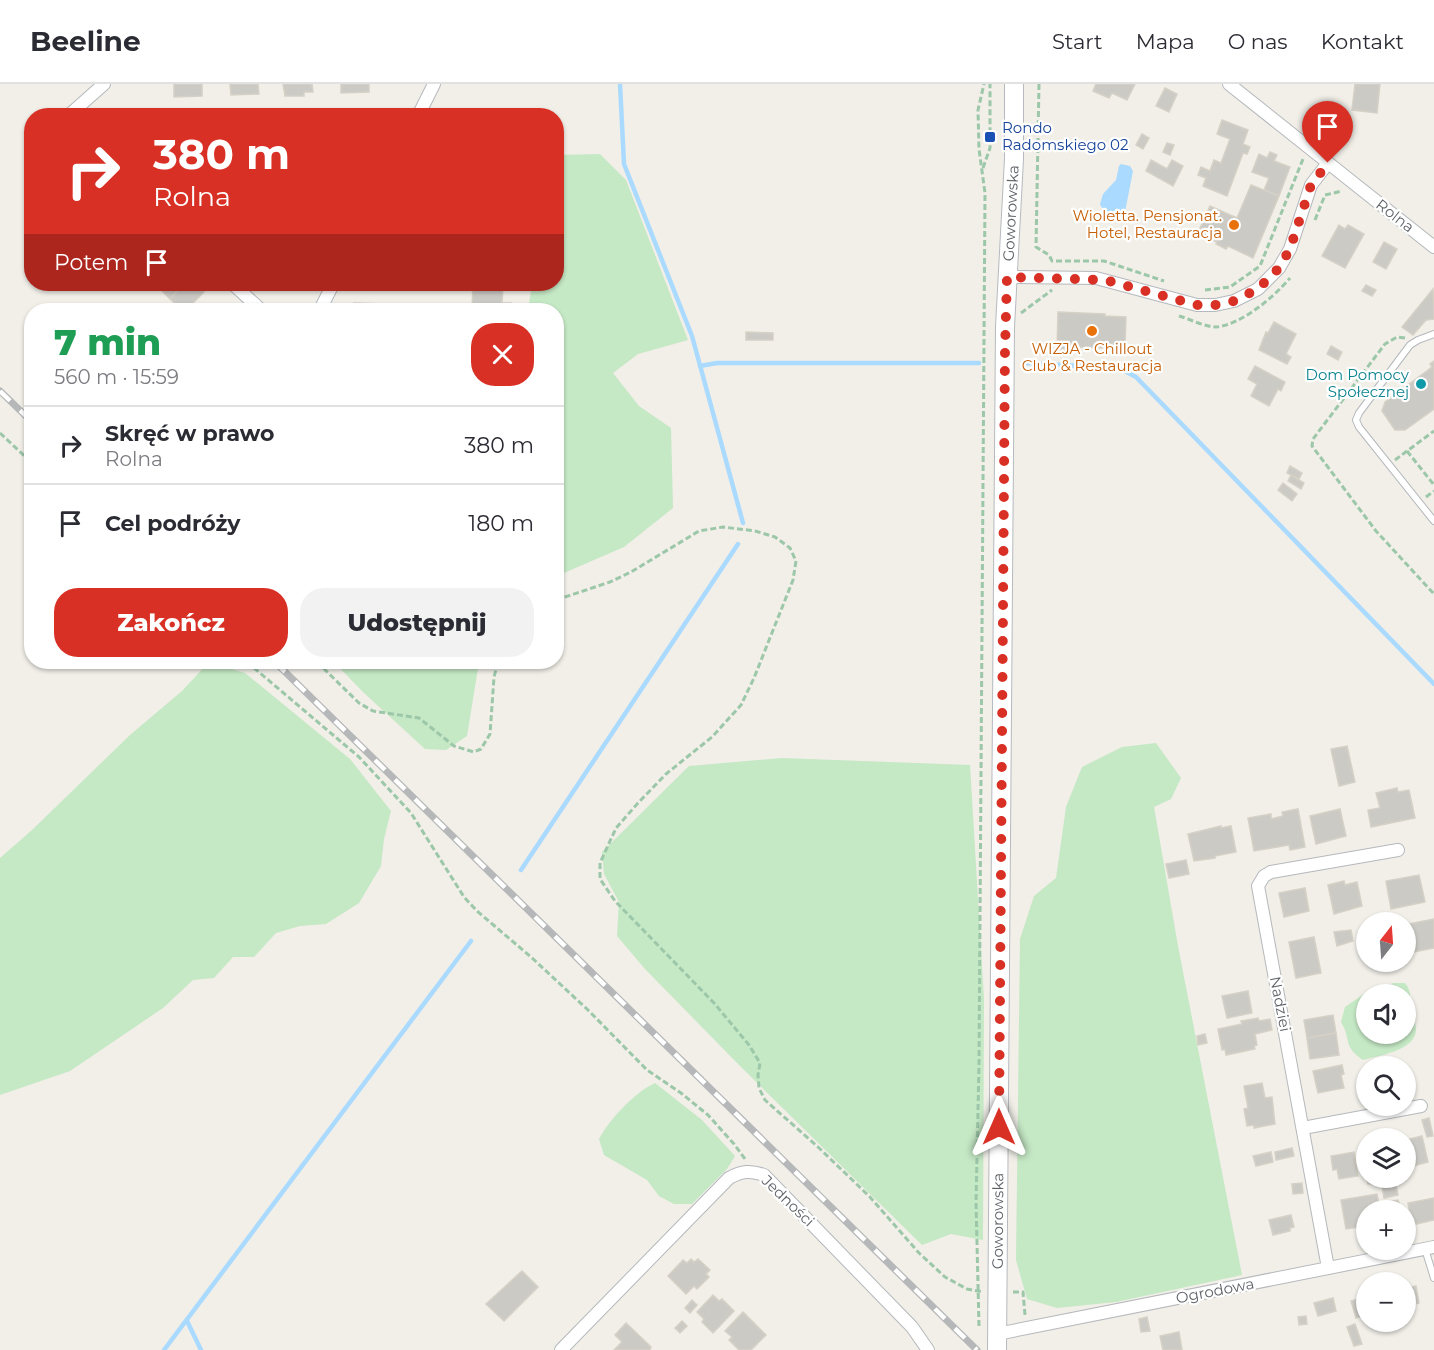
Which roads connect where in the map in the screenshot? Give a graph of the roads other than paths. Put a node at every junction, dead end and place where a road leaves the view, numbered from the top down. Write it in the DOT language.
graph roads {
  1 [pos="104,84"];
  2 [pos="434,84"];
  3 [pos="1014,84"];
  4 [pos="1229,84"];
  5 [pos="77,108"];
  6 [pos="422,108"];
  7 [pos="1328,163"];
  8 [pos="1434,247"];
  9 [pos="1007,277"];
  10 [pos="241,291"];
  11 [pos="253,303"];
  12 [pos="1434,334"];
  13 [pos="1434,521"];
  14 [pos="1398,850"];
  15 [pos="1421,1106"];
  16 [pos="1303,1128"];
  17 [pos="1429,1248"];
  18 [pos="1329,1268"];
  19 [pos="1434,1278"];
  20 [pos="991,1338"];
  21 [pos="561,1350"];
  22 [pos="928,1350"];
  1 -- 5 [label="street"];
  2 -- 6 [label="street"];
  3 -- 9 [label="main road, Goworowska"];
  4 -- 7 [label="street, Rolna"];
  7 -- 8 [label="street, Rolna"];
  7 -- 9 [label="street"];
  9 -- 20 [label="main road, Goworowska"];
  10 -- 11 [label="street"];
  12 -- 13 [label="lane"];
  14 -- 16 [label="street, Nadziei"];
  15 -- 16 [label="street"];
  16 -- 18 [label="street, Nadziei"];
  17 -- 18 [label="street, Ogrodowa"];
  17 -- 19 [label="lane"];
  18 -- 20 [label="street, Ogrodowa"];
  21 -- 22 [label="street, Jedności"];
}
